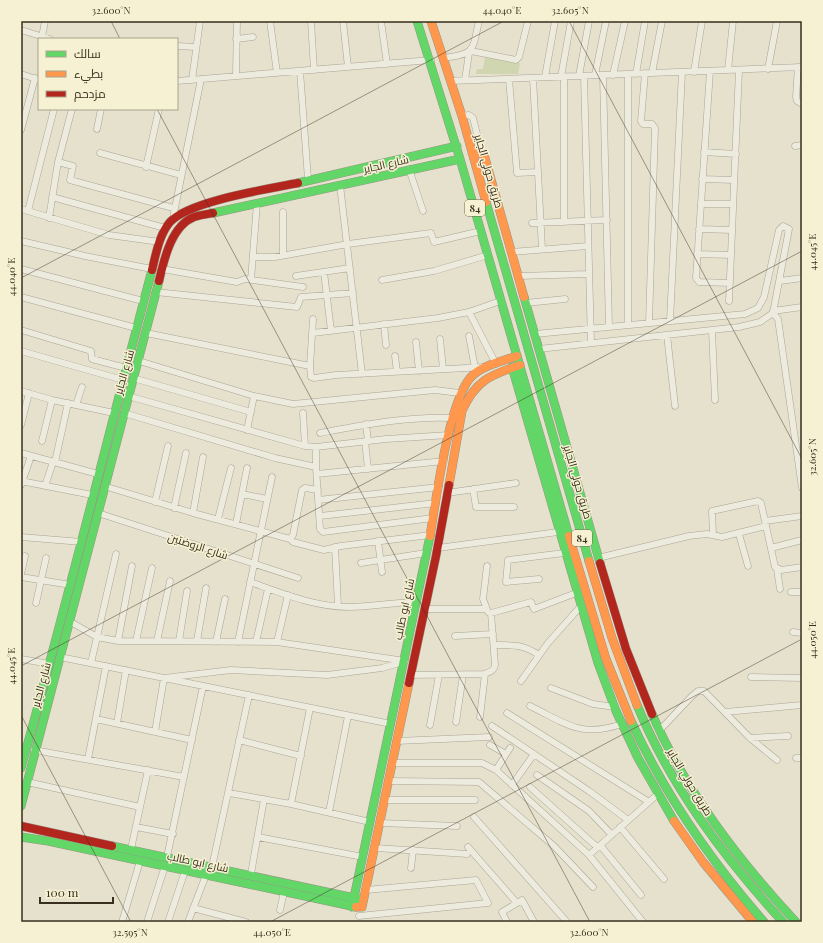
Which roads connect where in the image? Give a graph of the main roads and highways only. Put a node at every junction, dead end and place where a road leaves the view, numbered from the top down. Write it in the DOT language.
graph roads {
  1 [pos="417,21"];
  2 [pos="424,21"];
  3 [pos="431,21"];
  4 [pos="436,21"];
  5 [pos="443,58"];
  6 [pos="431,60"];
  7 [pos="457,146"];
  8 [pos="472,153"];
  9 [pos="460,159"];
  10 [pos="309,179"];
  11 [pos="311,191"];
  12 [pos="527,307"];
  13 [pos="518,314"];
  14 [pos="498,363"];
  15 [pos="517,364"];
  16 [pos="503,370"];
  17 [pos="558,416"];
  18 [pos="548,419"];
  19 [pos="567,531"];
  20 [pos="558,532"];
  21 [pos="83,554"];
  22 [pos="605,582"];
  23 [pos="596,585"];
  24 [pos="411,633"];
  25 [pos="420,634"];
  26 [pos="635,699"];
  27 [pos="619,706"];
  28 [pos="646,724"];
  29 [pos="634,729"];
  30 [pos="22,758"];
  31 [pos="21,768"];
  32 [pos="679,768"];
  33 [pos="671,773"];
  34 [pos="660,779"];
  35 [pos="652,784"];
  36 [pos="21,806"];
  37 [pos="21,826"];
  38 [pos="49,832"];
  39 [pos="21,837"];
  40 [pos="48,841"];
  41 [pos="306,888"];
  42 [pos="304,897"];
  43 [pos="355,898"];
  44 [pos="364,900"];
  45 [pos="357,913"];
  46 [pos="753,922"];
  47 [pos="764,922"];
  48 [pos="783,922"];
  49 [pos="797,922"];
  1 -- 6 [label="main road"];
  2 -- 6 [label="main road, 84"];
  3 -- 5 [label="main road, 84"];
  4 -- 5 [label="main road"];
  5 -- 8 [label="main road, طريق حولي الجاير / 84"];
  6 -- 7 [label="main road, 84"];
  7 -- 9 [label="main road, 84"];
  7 -- 10 [label="main road, شارع الجاير"];
  8 -- 12 [label="main road"];
  8 -- 13 [label="main road, طريق حولي الجاير / 84"];
  9 -- 11 [label="main road, شارع الجاير"];
  9 -- 15 [label="main road, 84"];
  10 -- 11 [label="main road"];
  10 -- 21 [label="main road, شارع الجاير"];
  11 -- 21 [label="main road, شارع الجاير"];
  12 -- 13 [label="main road"];
  12 -- 17 [label="main road"];
  13 -- 18 [label="main road, طريق حولي الجاير / 84"];
  14 -- 15 [label="main road, شارع ابو طالب"];
  14 -- 16 [label="main road"];
  14 -- 24 [label="main road, شارع ابو طالب"];
  15 -- 16 [label="main road, شارع ابو طالب"];
  15 -- 19 [label="main road, 84"];
  15 -- 20 [label="main road"];
  16 -- 25 [label="main road, شارع ابو طالب"];
  17 -- 18 [label="main road"];
  17 -- 22 [label="main road"];
  18 -- 23 [label="main road, طريق حولي الجاير / 84"];
  19 -- 20 [label="main road"];
  19 -- 27 [label="main road, 84"];
  20 -- 27 [label="main road"];
  21 -- 30 [label="main road, شارع الجاير"];
  21 -- 36 [label="main road, شارع الجاير"];
  22 -- 23 [label="main road"];
  22 -- 32 [label="main road"];
  23 -- 26 [label="main road, طريق حولي الجاير / 84"];
  24 -- 25 [label="main road"];
  24 -- 43 [label="main road, شارع ابو طالب"];
  25 -- 44 [label="main road, شارع ابو طالب"];
  26 -- 27 [label="main road"];
  26 -- 28 [label="main road, طريق حولي الجاير / 84"];
  27 -- 29 [label="main road, 84"];
  27 -- 35 [label="main road"];
  28 -- 29 [label="main road"];
  28 -- 33 [label="main road, طريق حولي الجاير / 84"];
  29 -- 34 [label="main road, 84"];
  30 -- 31 [label="main road, شارع الجاير"];
  32 -- 33 [label="main road"];
  32 -- 49 [label="main road"];
  33 -- 48 [label="main road, طريق حولي الجاير / 84"];
  34 -- 35 [label="main road"];
  34 -- 47 [label="main road, 84"];
  35 -- 46 [label="main road"];
  37 -- 38 [label="main road, شارع ابو طالب"];
  38 -- 40 [label="main road"];
  38 -- 41 [label="main road, شارع ابو طالب"];
  39 -- 40 [label="main road, شارع ابو طالب"];
  40 -- 42 [label="main road, شارع ابو طالب"];
  41 -- 42 [label="main road"];
  41 -- 43 [label="main road, شارع ابو طالب"];
  42 -- 45 [label="main road, شارع ابو طالب"];
  43 -- 44 [label="main road, شارع ابو طالب"];
  43 -- 45 [label="main road"];
  44 -- 45 [label="main road, شارع ابو طالب"];
}
